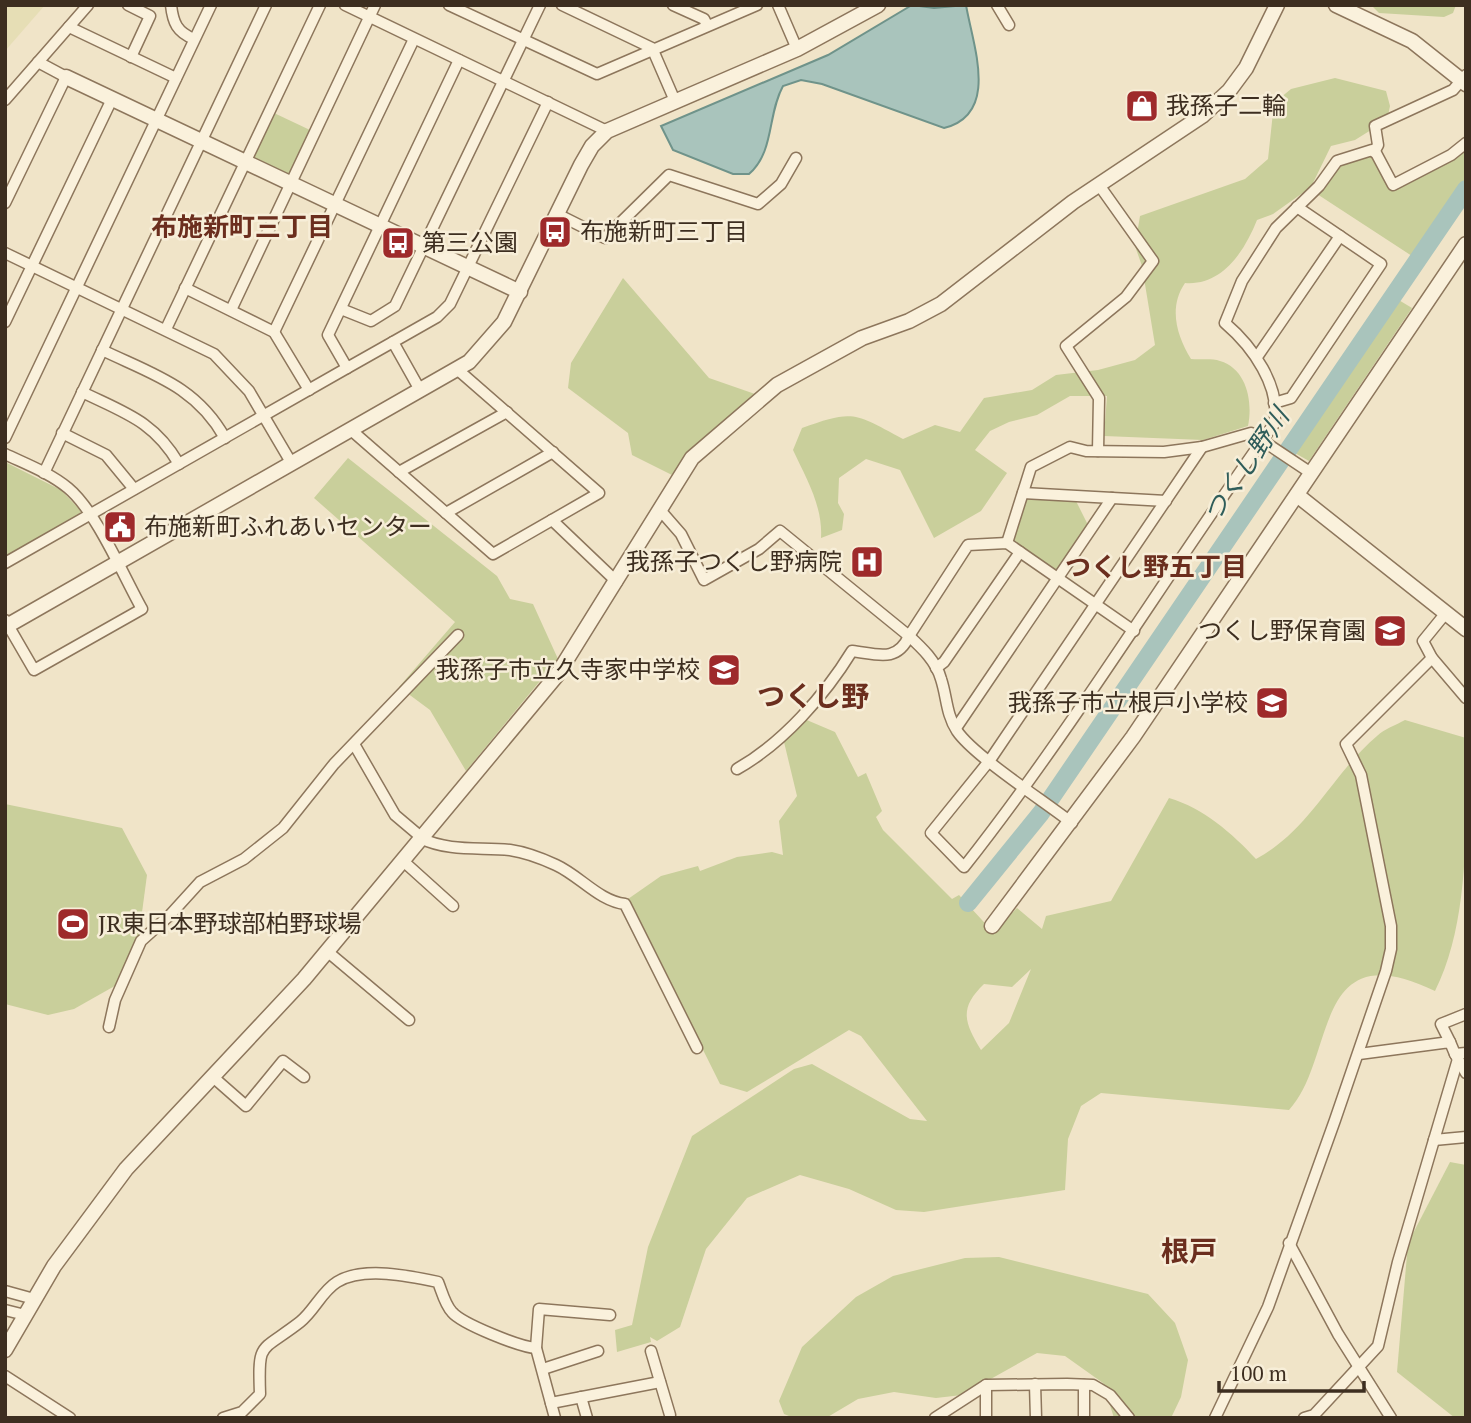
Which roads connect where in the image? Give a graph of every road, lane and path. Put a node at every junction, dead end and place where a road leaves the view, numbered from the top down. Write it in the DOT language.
graph roads {
  1 [pos="88,5"];
  2 [pos="128,5"];
  3 [pos="166,5"];
  4 [pos="171,5"];
  5 [pos="211,5"];
  6 [pos="265,5"];
  7 [pos="320,5"];
  8 [pos="345,5"];
  9 [pos="375,5"];
  10 [pos="449,5"];
  11 [pos="540,5"];
  12 [pos="562,5"];
  13 [pos="673,5"];
  14 [pos="757,5"];
  15 [pos="778,5"];
  16 [pos="878,5"];
  17 [pos="997,5"];
  18 [pos="1277,5"];
  19 [pos="1336,5"];
  20 [pos="370,17"];
  21 [pos="173,20"];
  22 [pos="707,25"];
  23 [pos="1009,25"];
  24 [pos="69,27"];
  25 [pos="194,39"];
  26 [pos="414,39"];
  27 [pos="523,40"];
  28 [pos="652,48"];
  29 [pos="797,49"];
  30 [pos="131,57"];
  31 [pos="459,60"];
  32 [pos="38,62"];
  33 [pos="66,77"];
  34 [pos="176,78"];
  35 [pos="1464,80"];
  36 [pos="504,81"];
  37 [pos="112,99"];
  38 [pos="5,100"];
  39 [pos="675,101"];
  40 [pos="548,102"];
  41 [pos="156,120"];
  42 [pos="607,131"];
  43 [pos="200,141"];
  44 [pos="1466,143"];
  45 [pos="1374,152"];
  46 [pos="796,158"];
  47 [pos="245,163"];
  48 [pos="290,184"];
  49 [pos="1099,185"];
  50 [pos="5,203"];
  51 [pos="335,205"];
  52 [pos="1297,207"];
  53 [pos="557,214"];
  54 [pos="380,226"];
  55 [pos="1340,236"];
  56 [pos="1466,244"];
  57 [pos="425,246"];
  58 [pos="5,253"];
  59 [pos="32,265"];
  60 [pos="470,267"];
  61 [pos="77,287"];
  62 [pos="185,288"];
  63 [pos="520,292"];
  64 [pos="121,308"];
  65 [pos="341,309"];
  66 [pos="231,310"];
  67 [pos="5,322"];
  68 [pos="166,329"];
  69 [pos="274,332"];
  70 [pos="393,342"];
  71 [pos="102,350"];
  72 [pos="1257,357"];
  73 [pos="347,368"];
  74 [pos="457,370"];
  75 [pos="309,390"];
  76 [pos="420,390"];
  77 [pos="82,392"];
  78 [pos="1274,403"];
  79 [pos="507,412"];
  80 [pos="265,414"];
  81 [pos="351,430"];
  82 [pos="62,433"];
  83 [pos="5,438"];
  84 [pos="225,438"];
  85 [pos="1262,440"];
  86 [pos="1202,447"];
  87 [pos="1098,451"];
  88 [pos="553,452"];
  89 [pos="5,454"];
  90 [pos="179,464"];
  91 [pos="292,464"];
  92 [pos="399,472"];
  93 [pos="44,473"];
  94 [pos="1311,473"];
  95 [pos="134,489"];
  96 [pos="1023,493"];
  97 [pos="1297,495"];
  98 [pos="1112,498"];
  99 [pos="1166,501"];
  100 [pos="660,510"];
  101 [pos="446,513"];
  102 [pos="90,515"];
  103 [pos="552,520"];
  104 [pos="1007,543"];
  105 [pos="1020,552"];
  106 [pos="5,563"];
  107 [pos="117,564"];
  108 [pos="1058,578"];
  109 [pos="617,582"];
  110 [pos="1097,604"];
  111 [pos="1445,614"];
  112 [pos="6,624"];
  113 [pos="1466,629"];
  114 [pos="1134,631"];
  115 [pos="458,635"];
  116 [pos="909,636"];
  117 [pos="1432,658"];
  118 [pos="936,668"];
  119 [pos="1466,698"];
  120 [pos="956,728"];
  121 [pos="354,744"];
  122 [pos="990,760"];
  123 [pos="737,769"];
  124 [pos="1027,788"];
  125 [pos="1072,823"];
  126 [pos="421,838"];
  127 [pos="402,860"];
  128 [pos="453,906"];
  129 [pos="992,926"];
  130 [pos="328,952"];
  131 [pos="1466,1014"];
  132 [pos="409,1020"];
  133 [pos="109,1027"];
  134 [pos="1450,1042"];
  135 [pos="697,1048"];
  136 [pos="1359,1054"];
  137 [pos="1460,1055"];
  138 [pos="1466,1073"];
  139 [pos="213,1077"];
  140 [pos="304,1077"];
  141 [pos="1466,1137"];
  142 [pos="1434,1140"];
  143 [pos="1289,1243"];
  144 [pos="5,1291"];
  145 [pos="34,1299"];
  146 [pos="5,1310"];
  147 [pos="25,1315"];
  148 [pos="610,1315"];
  149 [pos="537,1348"];
  150 [pos="5,1350"];
  151 [pos="598,1351"];
  152 [pos="650,1351"];
  153 [pos="1359,1367"];
  154 [pos="543,1369"];
  155 [pos="5,1376"];
  156 [pos="660,1382"];
  157 [pos="1035,1384"];
  158 [pos="986,1385"];
  159 [pos="1084,1385"];
  160 [pos="581,1397"];
  161 [pos="551,1403"];
  162 [pos="940,1415"];
  163 [pos="669,1417"];
  164 [pos="1311,1417"];
  165 [pos="70,1418"];
  166 [pos="223,1418"];
  167 [pos="555,1418"];
  168 [pos="587,1418"];
  169 [pos="986,1418"];
  170 [pos="1036,1418"];
  171 [pos="1084,1418"];
  172 [pos="1129,1418"];
  173 [pos="1215,1418"];
  174 [pos="1391,1418"];
  1 -- 24 [label="street"];
  2 -- 30 [label="street"];
  3 -- 21 [label="street"];
  4 -- 21 [label="street"];
  5 -- 25 [label="street"];
  6 -- 43 [label="street"];
  7 -- 47 [label="street"];
  8 -- 20 [label="street"];
  9 -- 20 [label="street"];
  10 -- 27 [label="street"];
  11 -- 27 [label="street"];
  12 -- 28 [label="street"];
  13 -- 22 [label="street"];
  14 -- 22 [label="street"];
  15 -- 29 [label="street"];
  16 -- 29 [label="street"];
  17 -- 23 [label="street"];
  18 -- 49 [label="street"];
  19 -- 35 [label="street"];
  20 -- 26 [label="street"];
  20 -- 48 [label="street"];
  21 -- 25 [label="street"];
  22 -- 28 [label="street"];
  24 -- 30 [label="street"];
  24 -- 32 [label="street"];
  25 -- 34 [label="street"];
  26 -- 31 [label="street"];
  26 -- 51 [label="street"];
  27 -- 28 [label="street"];
  27 -- 36 [label="street"];
  28 -- 39 [label="street"];
  29 -- 39 [label="street"];
  30 -- 34 [label="street"];
  31 -- 36 [label="street"];
  31 -- 54 [label="street"];
  32 -- 33 [label="street"];
  32 -- 38 [label="street"];
  33 -- 37 [label="street"];
  33 -- 50 [label="street"];
  34 -- 41 [label="street"];
  35 -- 45 [label="street"];
  36 -- 40 [label="street"];
  36 -- 57 [label="street"];
  37 -- 41 [label="street"];
  37 -- 59 [label="street"];
  39 -- 42 [label="street"];
  40 -- 42 [label="street"];
  40 -- 60 [label="street"];
  41 -- 43 [label="street"];
  41 -- 61 [label="street"];
  42 -- 53 [label="street"];
  43 -- 47 [label="street"];
  43 -- 64 [label="street"];
  44 -- 45 [label="street"];
  45 -- 52 [label="street"];
  46 -- 53 [label="street"];
  47 -- 48 [label="street"];
  47 -- 62 [label="street"];
  48 -- 51 [label="street"];
  48 -- 66 [label="street"];
  49 -- 87 [label="street"];
  49 -- 100 [label="street"];
  51 -- 54 [label="street"];
  51 -- 69 [label="street"];
  52 -- 55 [label="street"];
  52 -- 72 [label="street"];
  53 -- 63 [label="street"];
  54 -- 57 [label="street"];
  54 -- 65 [label="street"];
  55 -- 72 [label="street"];
  55 -- 78 [label="street"];
  56 -- 94 [label="street"];
  57 -- 60 [label="street"];
  57 -- 65 [label="street"];
  58 -- 59 [label="street"];
  59 -- 61 [label="street"];
  59 -- 67 [label="street"];
  60 -- 63 [label="street"];
  60 -- 70 [label="street"];
  61 -- 64 [label="street"];
  61 -- 83 [label="street"];
  62 -- 66 [label="street"];
  62 -- 68 [label="street"];
  63 -- 74 [label="street"];
  64 -- 68 [label="street"];
  64 -- 71 [label="street"];
  65 -- 73 [label="street"];
  66 -- 69 [label="street"];
  68 -- 80 [label="street"];
  69 -- 75 [label="street"];
  70 -- 73 [label="street"];
  70 -- 76 [label="street"];
  71 -- 77 [label="street"];
  71 -- 84 [label="street"];
  72 -- 78 [label="street"];
  73 -- 75 [label="street"];
  74 -- 76 [label="street"];
  74 -- 79 [label="street"];
  75 -- 80 [label="street"];
  76 -- 81 [label="street"];
  77 -- 82 [label="street"];
  77 -- 90 [label="street"];
  78 -- 85 [label="street"];
  79 -- 88 [label="street"];
  79 -- 92 [label="street"];
  80 -- 84 [label="street"];
  80 -- 91 [label="street"];
  81 -- 91 [label="street"];
  81 -- 92 [label="street"];
  82 -- 93 [label="street"];
  82 -- 95 [label="street"];
  84 -- 90 [label="street"];
  85 -- 86 [label="street"];
  85 -- 94 [label="street"];
  85 -- 114 [label="street"];
  86 -- 87 [label="street"];
  86 -- 99 [label="street"];
  87 -- 96 [label="street"];
  88 -- 101 [label="street"];
  88 -- 103 [label="street"];
  89 -- 93 [label="street"];
  90 -- 95 [label="street"];
  91 -- 107 [label="street"];
  92 -- 101 [label="street"];
  93 -- 102 [label="street"];
  94 -- 97 [label="street"];
  95 -- 102 [label="street"];
  96 -- 98 [label="street"];
  96 -- 104 [label="street"];
  97 -- 111 [label="street"];
  97 -- 125 [label="street"];
  98 -- 99 [label="street"];
  98 -- 108 [label="street"];
  99 -- 110 [label="street"];
  100 -- 109 [label="street"];
  100 -- 116 [label="street"];
  101 -- 103 [label="street"];
  102 -- 106 [label="street"];
  102 -- 107 [label="street"];
  103 -- 109 [label="street"];
  104 -- 105 [label="street"];
  104 -- 116 [label="street"];
  105 -- 108 [label="street"];
  105 -- 118 [label="street"];
  107 -- 112 [label="street"];
  107 -- 112 [label="street"];
  108 -- 110 [label="street"];
  108 -- 120 [label="street"];
  109 -- 126 [label="street"];
  110 -- 114 [label="street"];
  110 -- 122 [label="street"];
  111 -- 113 [label="street"];
  111 -- 117 [label="street"];
  114 -- 124 [label="street"];
  115 -- 121 [label="street"];
  116 -- 118 [label="street"];
  116 -- 123 [label="street"];
  117 -- 119 [label="street"];
  117 -- 136 [label="street"];
  118 -- 120 [label="street"];
  120 -- 122 [label="street"];
  121 -- 126 [label="street"];
  121 -- 133 [label="street"];
  122 -- 124 [label="street"];
  122 -- 124 [label="street"];
  124 -- 125 [label="street"];
  125 -- 129 [label="street"];
  126 -- 127 [label="street"];
  126 -- 135 [label="street"];
  127 -- 128 [label="street"];
  127 -- 130 [label="street"];
  130 -- 132 [label="street"];
  130 -- 139 [label="street"];
  131 -- 134 [label="street"];
  134 -- 136 [label="street"];
  134 -- 137 [label="street"];
  136 -- 143 [label="street"];
  137 -- 138 [label="street"];
  137 -- 142 [label="street"];
  139 -- 140 [label="street"];
  139 -- 145 [label="street"];
  141 -- 142 [label="street"];
  142 -- 153 [label="street"];
  143 -- 153 [label="street"];
  143 -- 173 [label="street"];
  144 -- 145 [label="street"];
  145 -- 147 [label="street"];
  146 -- 147 [label="street"];
  147 -- 150 [label="street"];
  148 -- 149 [label="street"];
  149 -- 154 [label="street"];
  149 -- 166 [label="street"];
  151 -- 154 [label="street"];
  152 -- 156 [label="street"];
  153 -- 164 [label="street"];
  153 -- 174 [label="street"];
  154 -- 161 [label="street"];
  155 -- 165 [label="street"];
  156 -- 160 [label="street"];
  156 -- 163 [label="street"];
  157 -- 158 [label="street"];
  157 -- 159 [label="street"];
  157 -- 170 [label="street"];
  158 -- 162 [label="street"];
  158 -- 169 [label="street"];
  159 -- 171 [label="street"];
  159 -- 172 [label="street"];
  160 -- 161 [label="street"];
  160 -- 168 [label="street"];
  161 -- 167 [label="street"];
}
